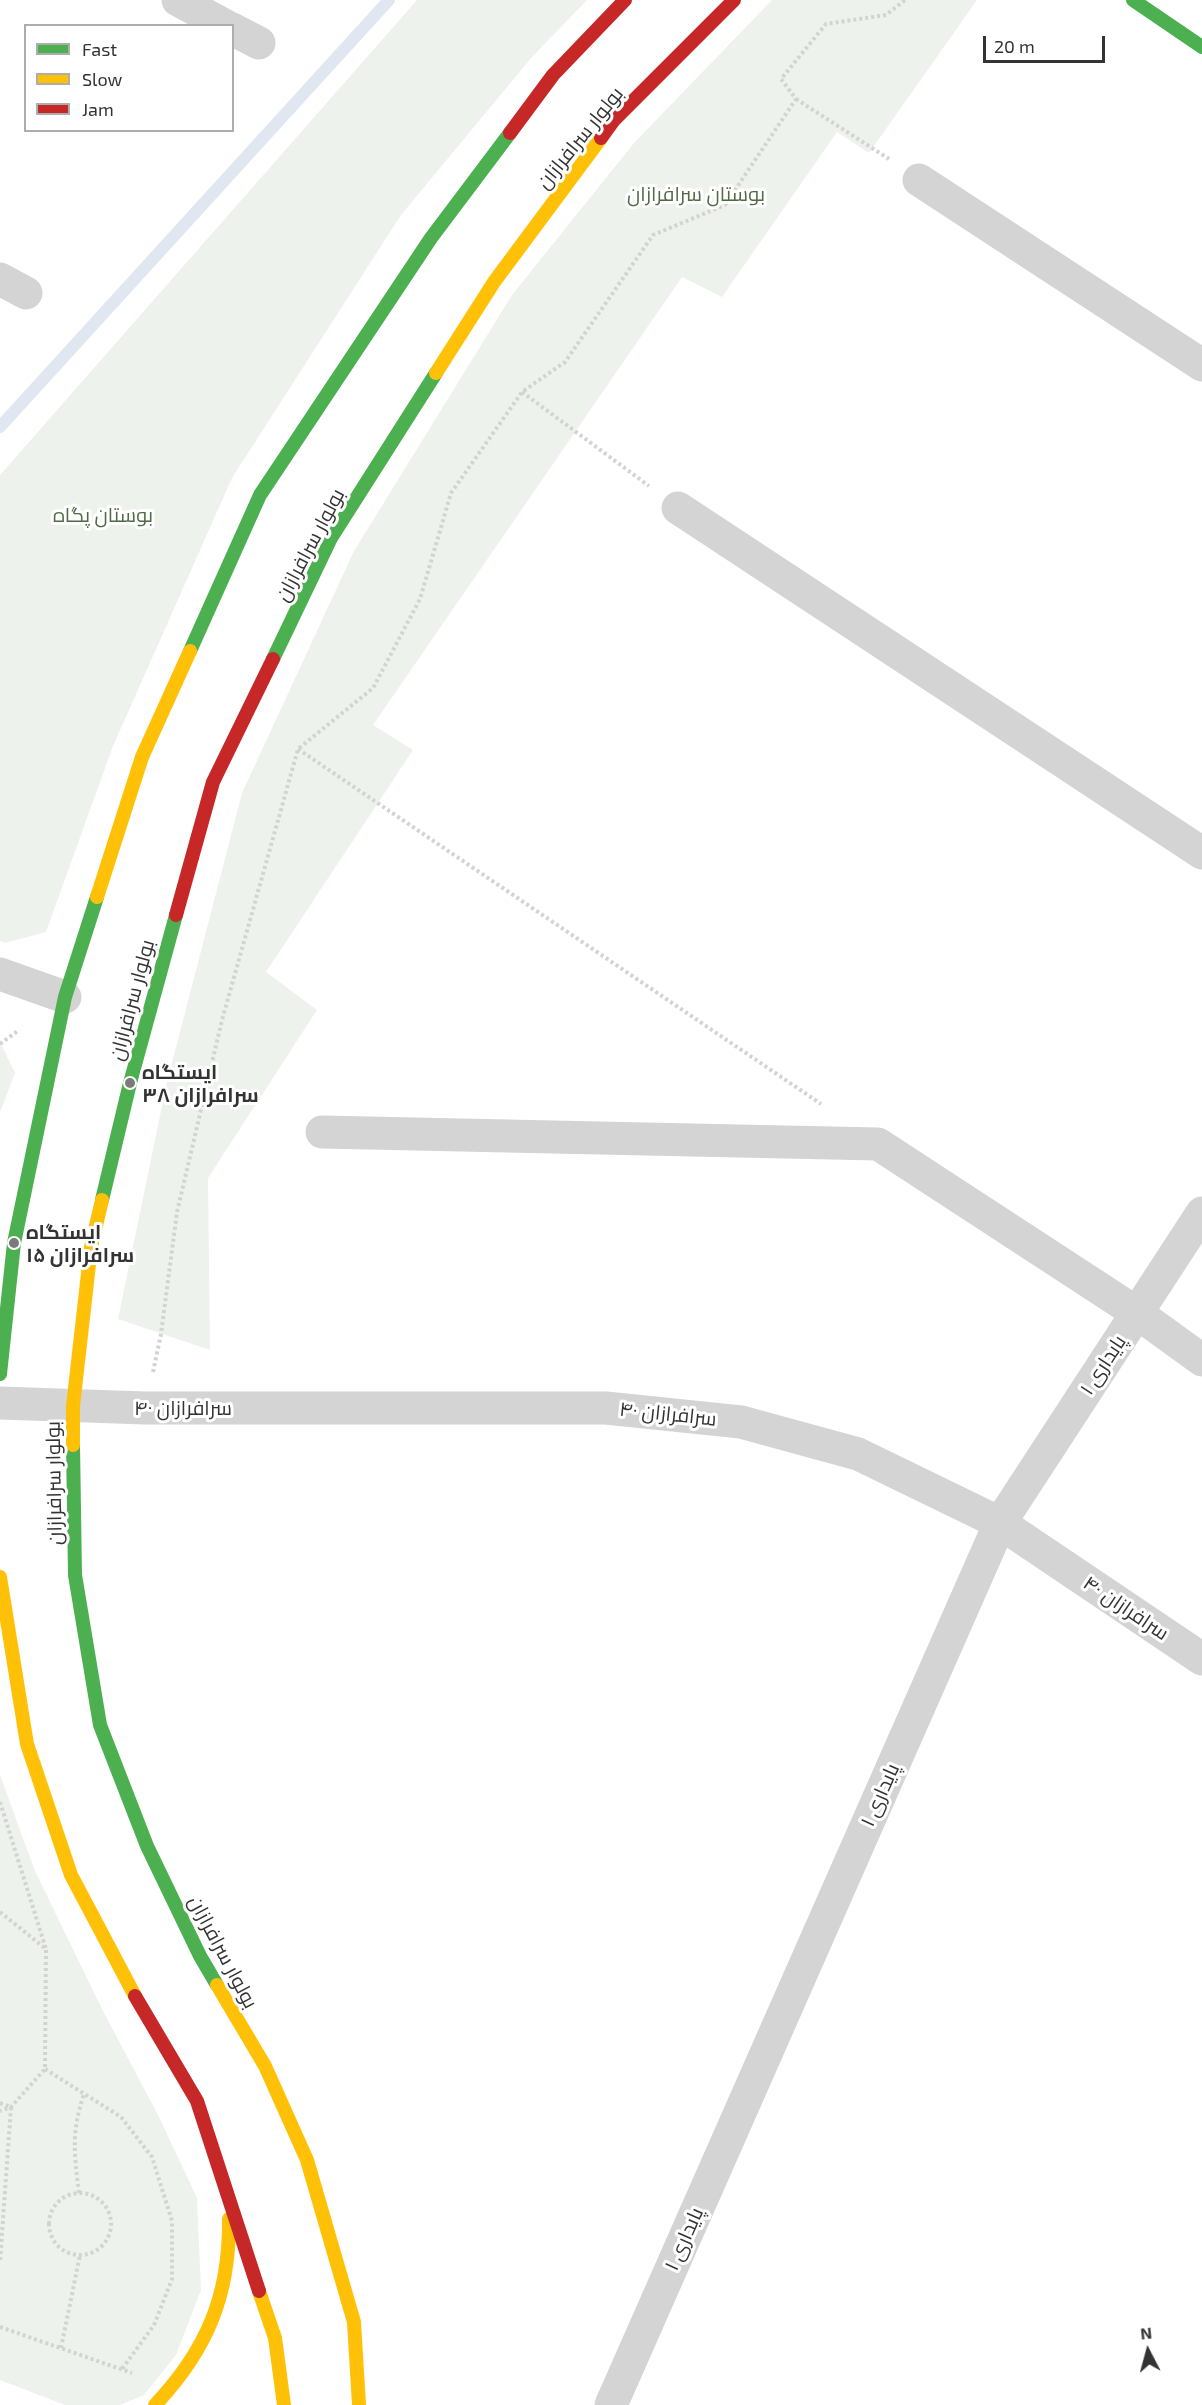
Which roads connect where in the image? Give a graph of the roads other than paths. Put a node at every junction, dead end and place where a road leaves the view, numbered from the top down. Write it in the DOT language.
graph roads {
  1 [pos="178,0"];
  2 [pos="625,0"];
  3 [pos="734,0"];
  4 [pos="1133,0"];
  5 [pos="222,24"];
  6 [pos="1202,47"];
  7 [pos="919,180"];
  8 [pos="1202,365"];
  9 [pos="678,508"];
  10 [pos="1202,853"];
  11 [pos="0,974"];
  12 [pos="65,997"];
  13 [pos="322,1132"];
  14 [pos="1202,1213"];
  15 [pos="1137,1313"];
  16 [pos="1202,1360"];
  17 [pos="0,1374"];
  18 [pos="0,1403"];
  19 [pos="73,1406"];
  20 [pos="1000,1523"];
  21 [pos="0,1577"];
  22 [pos="1202,1659"];
  23 [pos="226,2185"];
  24 [pos="155,2405"];
  25 [pos="284,2405"];
  26 [pos="359,2405"];
  27 [pos="611,2405"];
  1 -- 5 [label="street"];
  2 -- 12 [label="main road"];
  3 -- 19 [label="main road, بولوار سرافرازان"];
  4 -- 6 [label="main road"];
  7 -- 8 [label="street"];
  9 -- 10 [label="street"];
  11 -- 12 [label="street"];
  12 -- 17 [label="main road"];
  13 -- 15 [label="street"];
  14 -- 15 [label="street, پایداری ۱"];
  15 -- 16 [label="street"];
  15 -- 20 [label="street, پایداری ۱"];
  18 -- 19 [label="street, سرافرازان ۴۰"];
  19 -- 20 [label="street, سرافرازان ۴۰"];
  19 -- 26 [label="main road, بولوار سرافرازان"];
  20 -- 22 [label="street, سرافرازان ۴۰"];
  20 -- 27 [label="street, پایداری ۱"];
  21 -- 23 [label="main road"];
  23 -- 24 [label="main road"];
  23 -- 25 [label="main road"];
}
